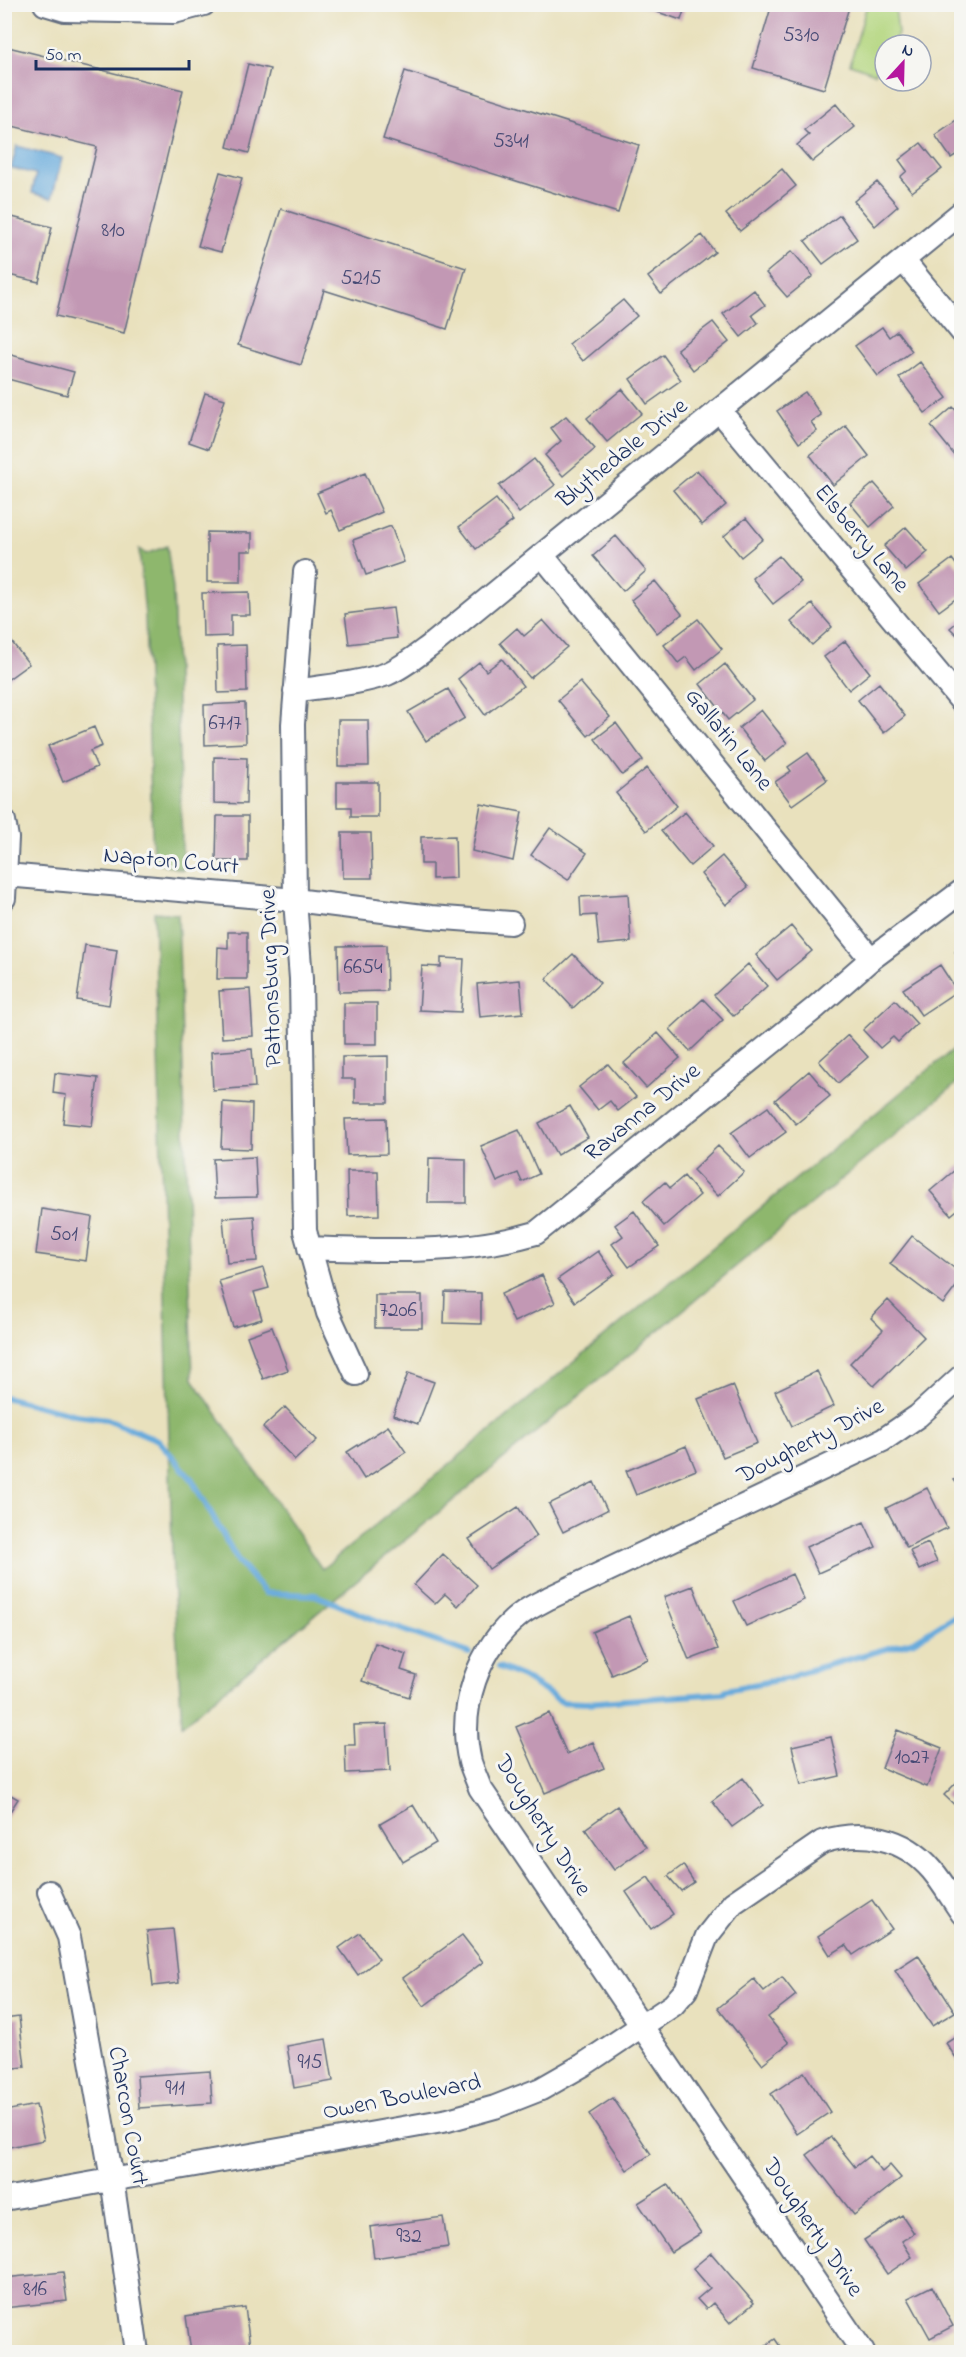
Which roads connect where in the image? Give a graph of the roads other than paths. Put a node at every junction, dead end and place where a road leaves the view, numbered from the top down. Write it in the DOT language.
graph roads {
  1 [pos="45,4"];
  2 [pos="204,4"];
  3 [pos="962,212"];
  4 [pos="903,260"];
  5 [pos="962,332"];
  6 [pos="719,410"];
  7 [pos="542,555"];
  8 [pos="305,572"];
  9 [pos="295,691"];
  10 [pos="962,702"];
  11 [pos="4,821"];
  12 [pos="6,875"];
  13 [pos="962,891"];
  14 [pos="4,898"];
  15 [pos="295,900"];
  16 [pos="512,923"];
  17 [pos="871,959"];
  18 [pos="309,1248"];
  19 [pos="356,1374"];
  20 [pos="962,1376"];
  21 [pos="49,1892"];
  22 [pos="962,1913"];
  23 [pos="641,2027"];
  24 [pos="112,2179"];
  25 [pos="4,2199"];
  26 [pos="137,2352"];
  27 [pos="863,2352"];
  1 -- 2 [label="street"];
  3 -- 4 [label="street, Blythedale Drive"];
  4 -- 5 [label="street"];
  4 -- 6 [label="street, Blythedale Drive"];
  6 -- 7 [label="street, Blythedale Drive"];
  6 -- 10 [label="street, Elsberry Lane"];
  7 -- 9 [label="street, Blythedale Drive"];
  7 -- 17 [label="street, Gallatin Lane"];
  8 -- 9 [label="street, Pattonsburg Drive"];
  9 -- 15 [label="street, Pattonsburg Drive"];
  11 -- 12 [label="street"];
  12 -- 14 [label="street"];
  12 -- 15 [label="street, Napton Court"];
  13 -- 17 [label="street, Ravanna Drive"];
  15 -- 16 [label="street, Napton Court"];
  15 -- 18 [label="street, Pattonsburg Drive"];
  17 -- 18 [label="street, Ravanna Drive"];
  18 -- 19 [label="street, Pattonsburg Drive"];
  20 -- 23 [label="street, Dougherty Drive"];
  21 -- 24 [label="street, Charcon Court"];
  22 -- 23 [label="street, Owen Boulevard"];
  23 -- 24 [label="street, Owen Boulevard"];
  23 -- 27 [label="street, Dougherty Drive"];
  24 -- 25 [label="street, Owen Boulevard"];
  24 -- 26 [label="street, Charcon Court"];
}
